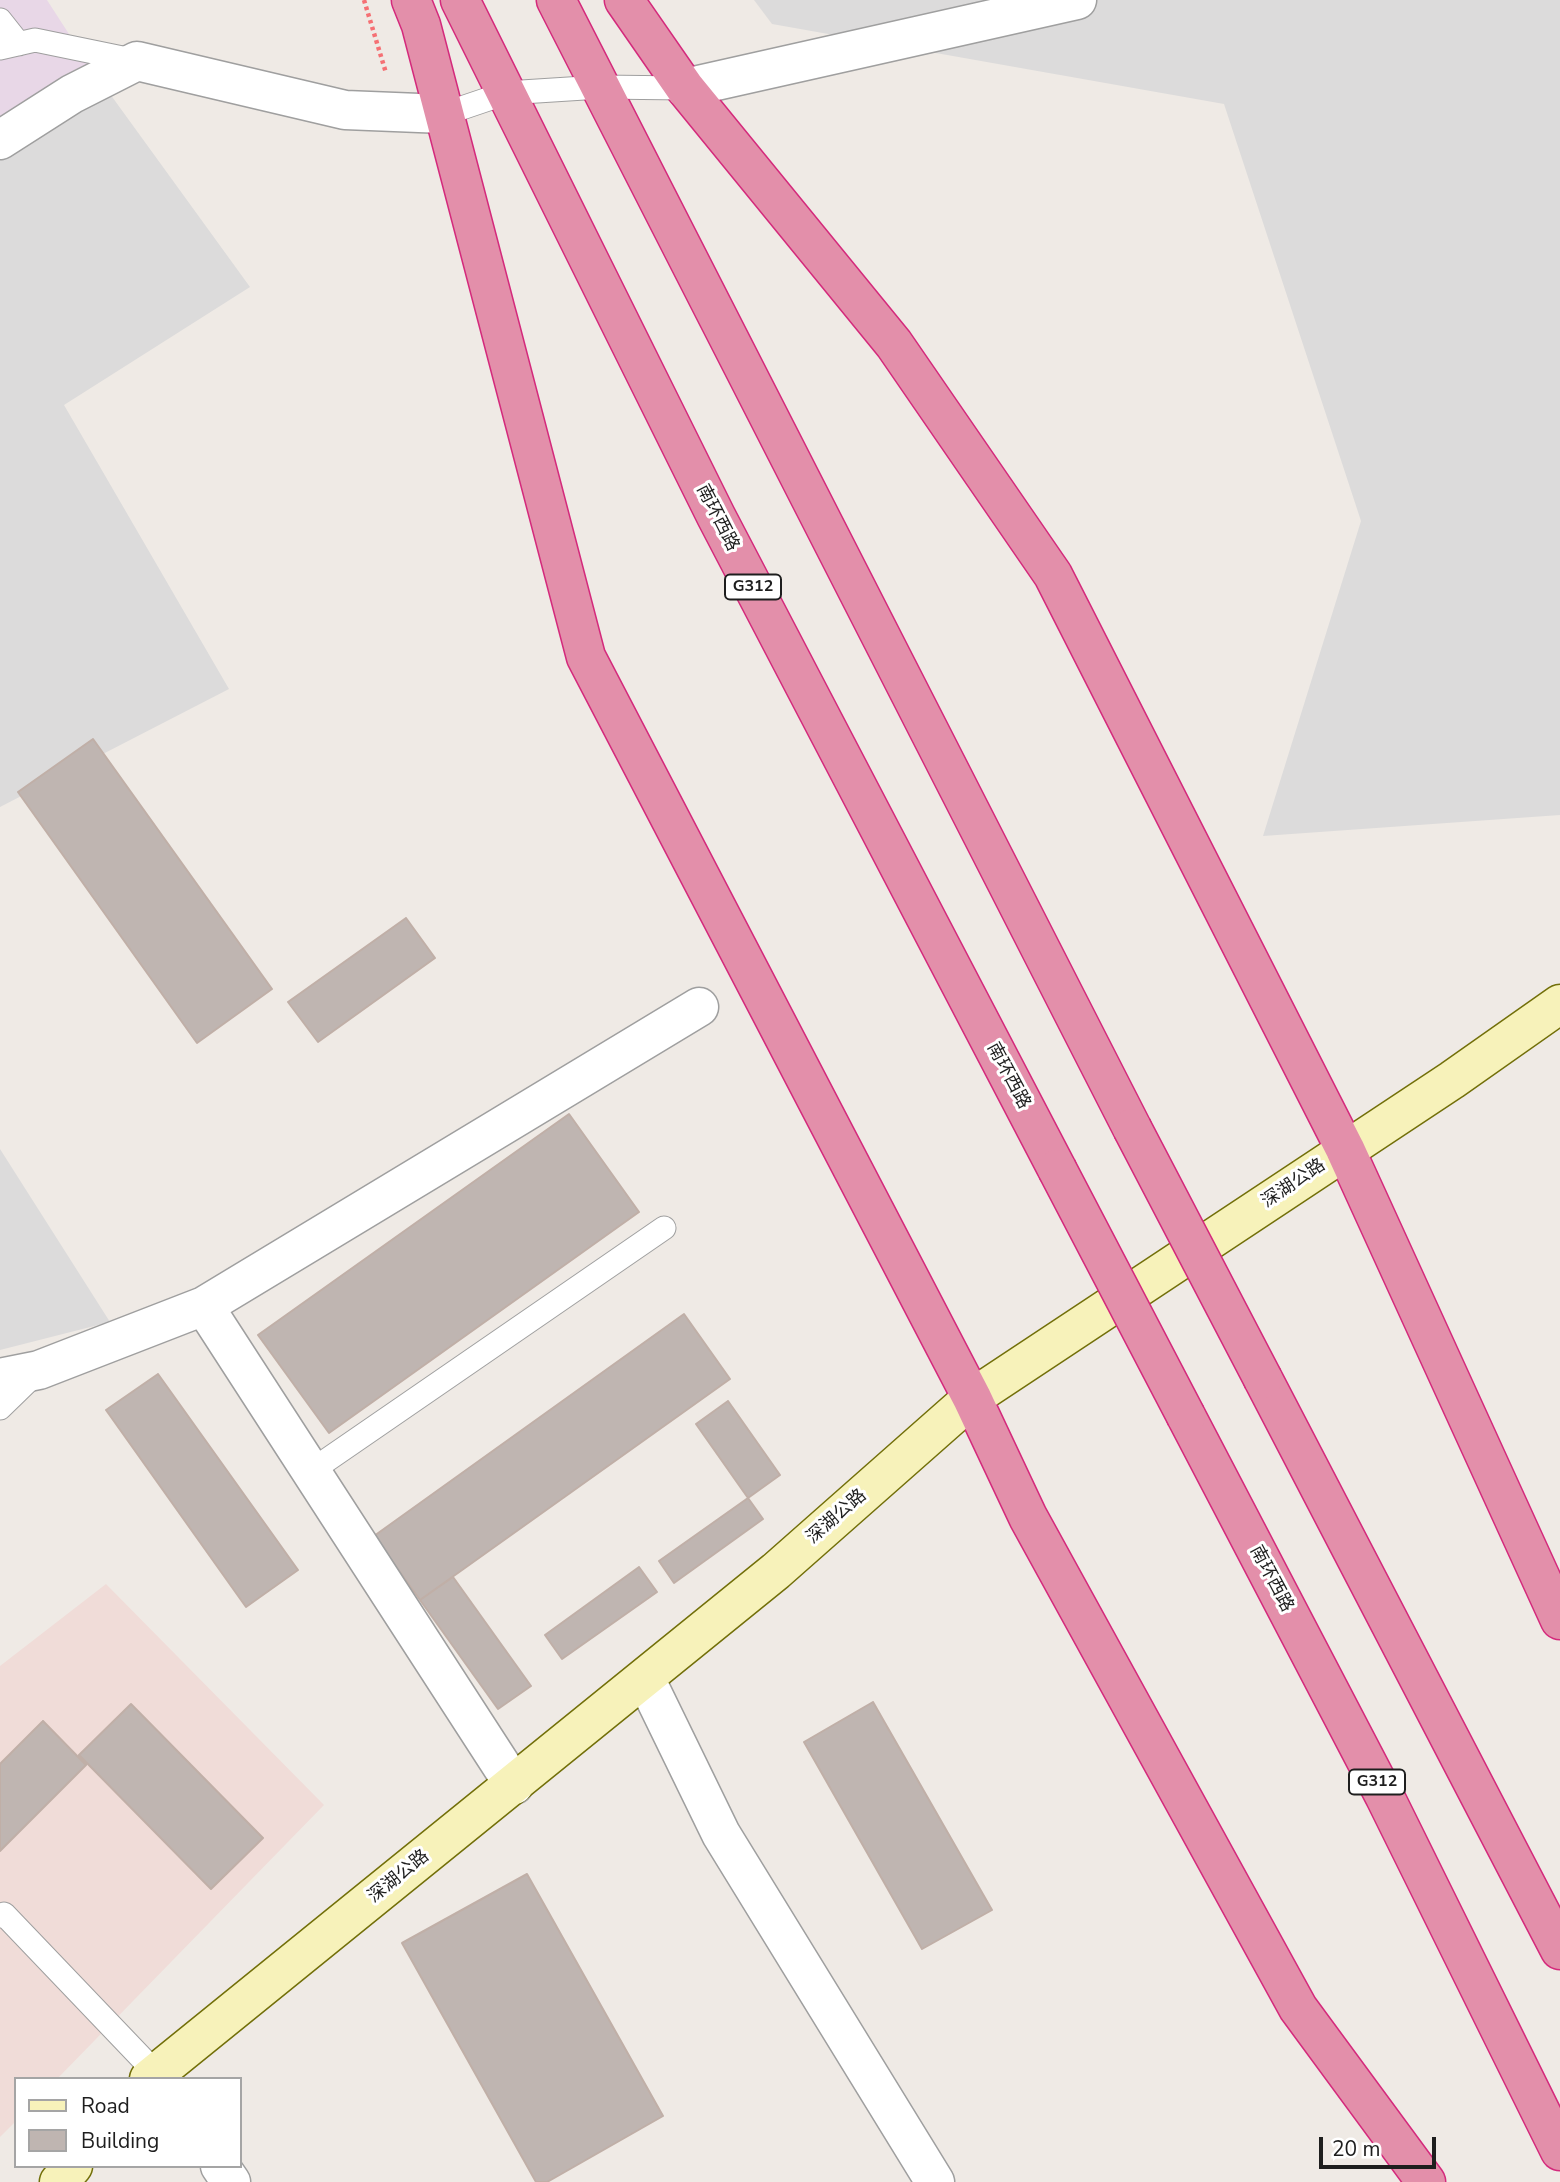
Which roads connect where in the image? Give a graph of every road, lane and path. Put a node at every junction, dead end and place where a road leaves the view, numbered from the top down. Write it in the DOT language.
graph roads {
  1 [pos="364,0"];
  2 [pos="411,0"];
  3 [pos="460,0"];
  4 [pos="556,0"];
  5 [pos="624,0"];
  6 [pos="1077,0"];
  7 [pos="0,20"];
  8 [pos="9,46"];
  9 [pos="137,61"];
  10 [pos="600,86"];
  11 [pos="685,88"];
  12 [pos="506,93"];
  13 [pos="397,112"];
  14 [pos="444,114"];
  15 [pos="0,140"];
  16 [pos="1560,1004"];
  17 [pos="699,1007"];
  18 [pos="1345,1149"];
  19 [pos="663,1228"];
  20 [pos="204,1306"];
  21 [pos="39,1370"];
  22 [pos="0,1378"];
  23 [pos="972,1398"];
  24 [pos="0,1408"];
  25 [pos="311,1471"];
  26 [pos="1560,1620"];
  27 [pos="645,1678"];
  28 [pos="514,1785"];
  29 [pos="0,1916"];
  30 [pos="1560,1950"];
  31 [pos="155,2076"];
  32 [pos="1560,2151"];
  33 [pos="71,2168"];
  34 [pos="59,2182"];
  35 [pos="935,2182"];
  36 [pos="1426,2182"];
  1 -- 13 [label="path"];
  2 -- 14 [label="highway"];
  3 -- 12 [label="highway, 南环西路 / G312"];
  4 -- 10 [label="highway"];
  5 -- 11 [label="highway"];
  6 -- 11 [label="street"];
  7 -- 8 [label="lane"];
  8 -- 9 [label="lane"];
  9 -- 13 [label="street"];
  9 -- 15 [label="street"];
  10 -- 11 [label="lane"];
  10 -- 12 [label="lane"];
  10 -- 30 [label="highway, bridge"];
  11 -- 18 [label="highway"];
  12 -- 14 [label="lane"];
  12 -- 32 [label="highway, 南环西路 / G312, bridge"];
  13 -- 14 [label="street"];
  14 -- 23 [label="highway"];
  16 -- 18 [label="main road, 深湖公路"];
  17 -- 20 [label="street"];
  18 -- 23 [label="main road, 深湖公路"];
  18 -- 26 [label="highway"];
  19 -- 25 [label="lane"];
  20 -- 21 [label="street"];
  20 -- 25 [label="street"];
  21 -- 22 [label="street"];
  21 -- 24 [label="lane"];
  23 -- 27 [label="main road, 深湖公路"];
  23 -- 36 [label="highway"];
  25 -- 28 [label="street"];
  27 -- 28 [label="main road, 深湖公路"];
  27 -- 35 [label="street"];
  28 -- 31 [label="main road, 深湖公路"];
  29 -- 31 [label="lane"];
  33 -- 34 [label="main road"];
}
